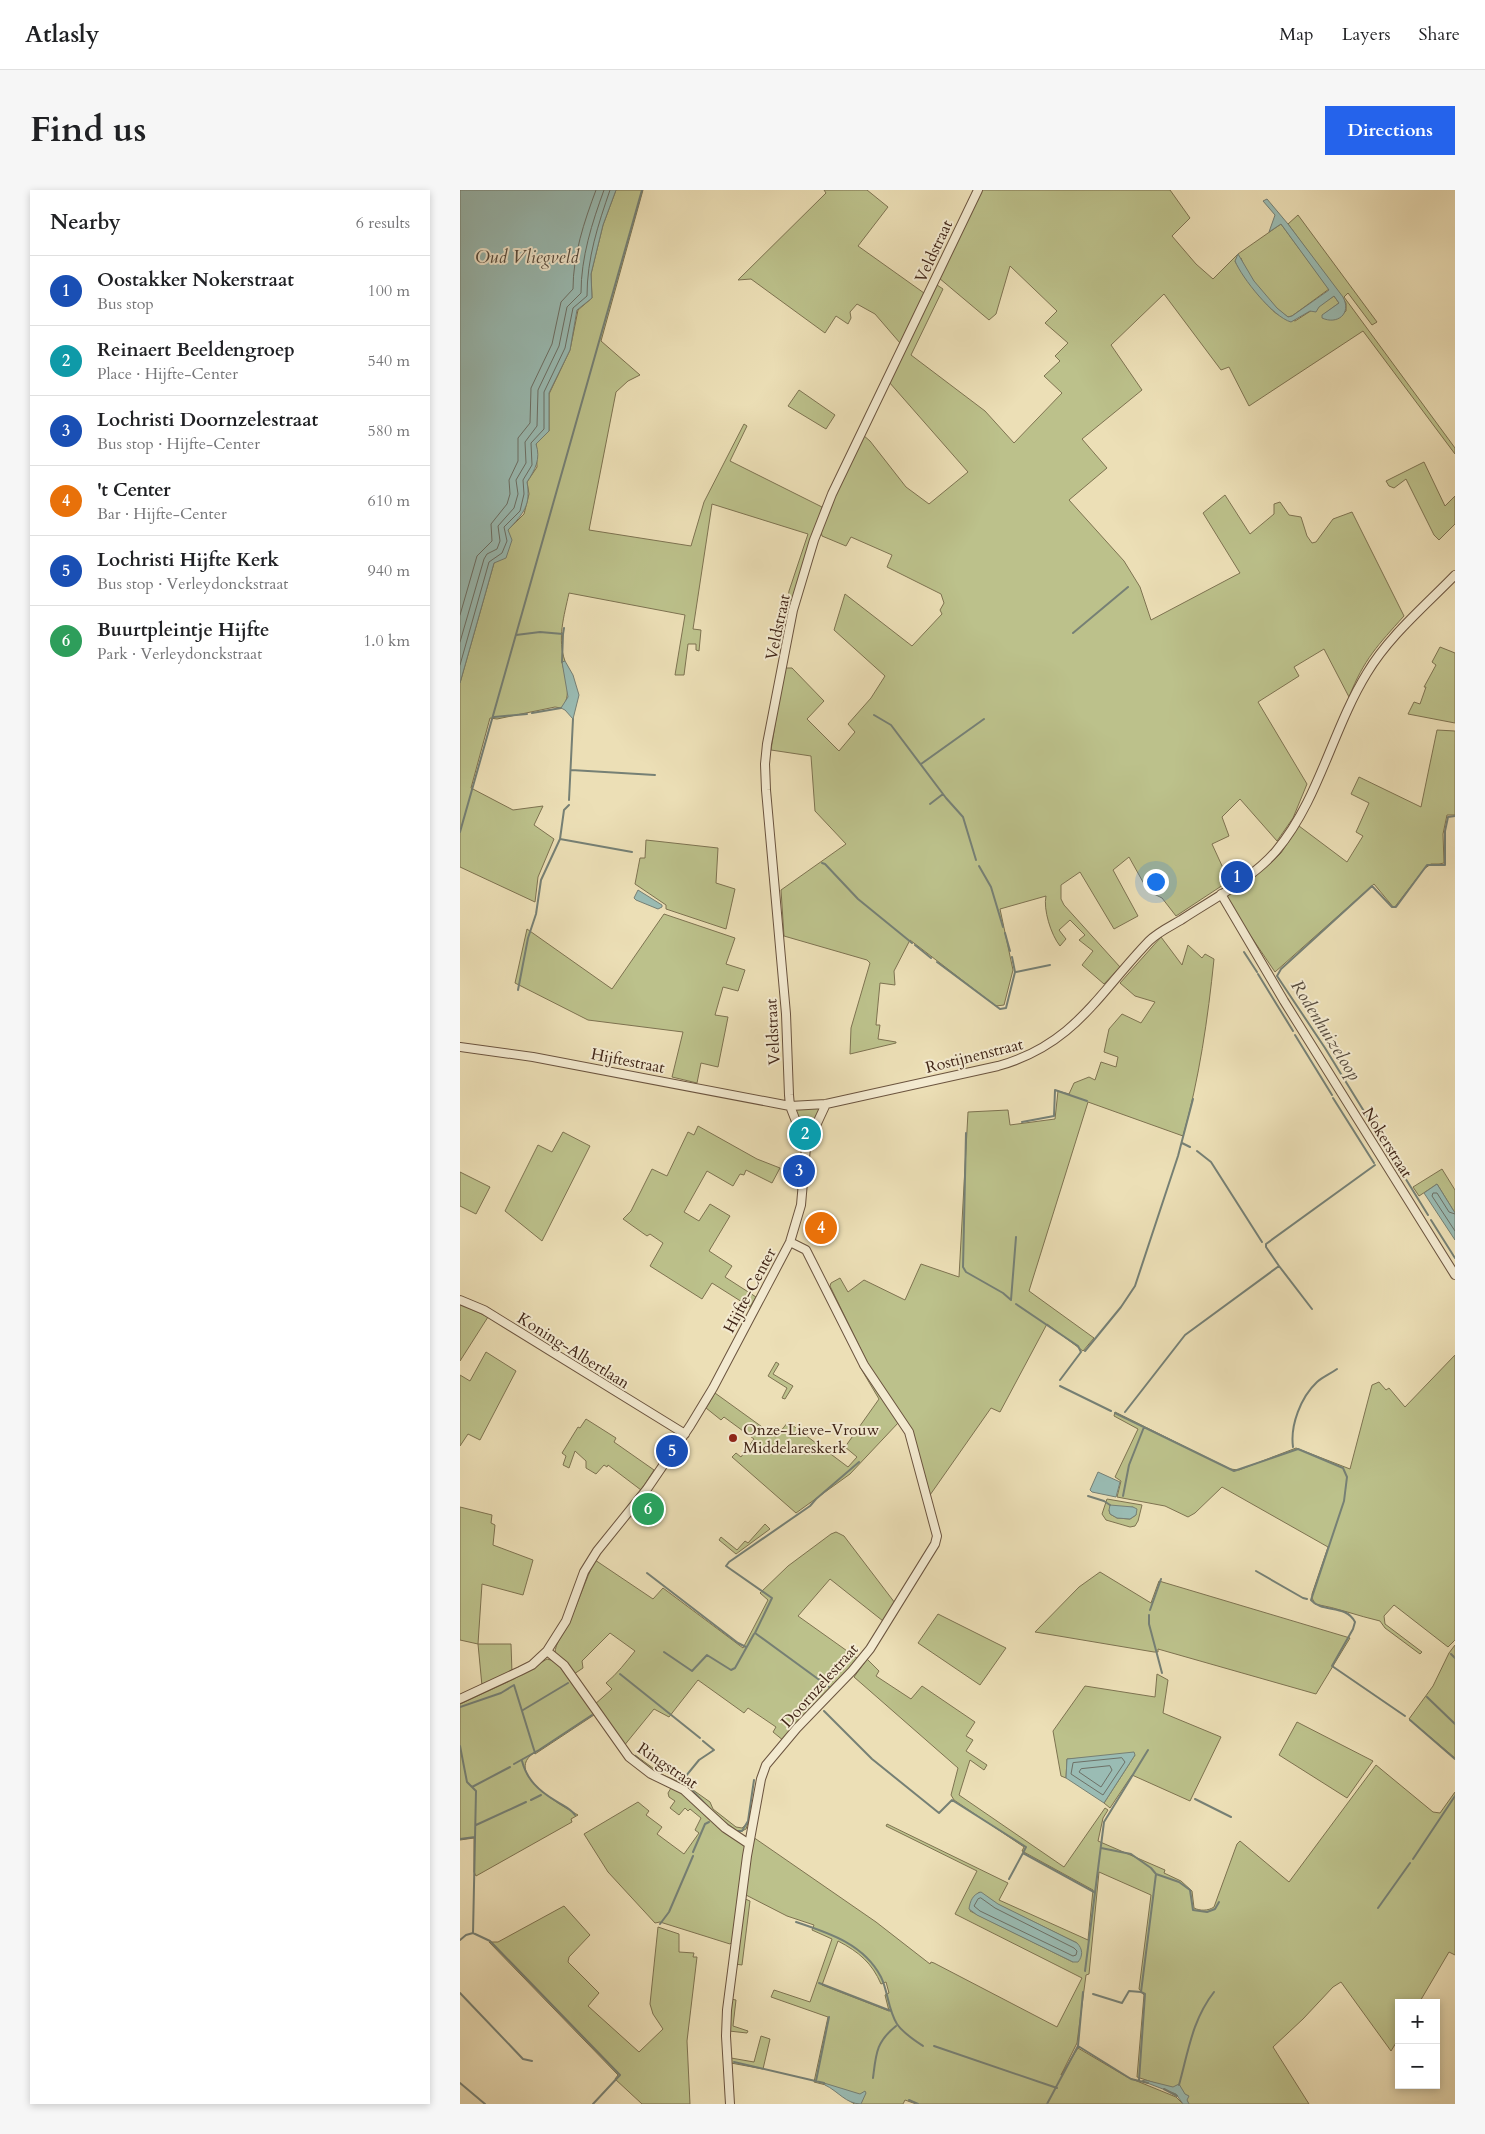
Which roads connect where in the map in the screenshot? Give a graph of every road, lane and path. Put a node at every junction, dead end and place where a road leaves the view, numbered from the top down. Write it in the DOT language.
graph roads {
  1 [pos="978,190"];
  2 [pos="1455,575"];
  3 [pos="1221,894"];
  4 [pos="460,1047"];
  5 [pos="826,1104"];
  6 [pos="790,1106"];
  7 [pos="806,1147"];
  8 [pos="790,1242"];
  9 [pos="1455,1275"];
  10 [pos="460,1300"];
  11 [pos="685,1434"];
  12 [pos="547,1651"];
  13 [pos="460,1700"];
  14 [pos="750,1830"];
  15 [pos="737,1836"];
  16 [pos="749,1844"];
  17 [pos="730,2104"];
  1 -- 6 [label="street, Veldstraat"];
  2 -- 3 [label="street, Rostijnenstraat"];
  3 -- 5 [label="street, Rostijnenstraat"];
  3 -- 9 [label="street, Nokerstraat"];
  4 -- 6 [label="street, Hijftestraat"];
  5 -- 6 [label="street, Rostijnenstraat"];
  5 -- 7 [label="street, Hijfte-Center"];
  6 -- 7 [label="street, Hijfte-Center"];
  7 -- 8 [label="street, Hijfte-Center"];
  8 -- 11 [label="street, Hijfte-Center"];
  8 -- 14 [label="street, Doornzelestraat"];
  10 -- 11 [label="street, Koning-Albertlaan"];
  11 -- 12 [label="street, Hijfte-Center"];
  12 -- 13 [label="street, Hijfte-Center"];
  12 -- 15 [label="street, Ringstraat"];
  14 -- 15 [label="street"];
  14 -- 16 [label="street, Doornzelestraat"];
  15 -- 16 [label="street, Ringstraat"];
  16 -- 17 [label="street, Doornzelestraat"];
}
